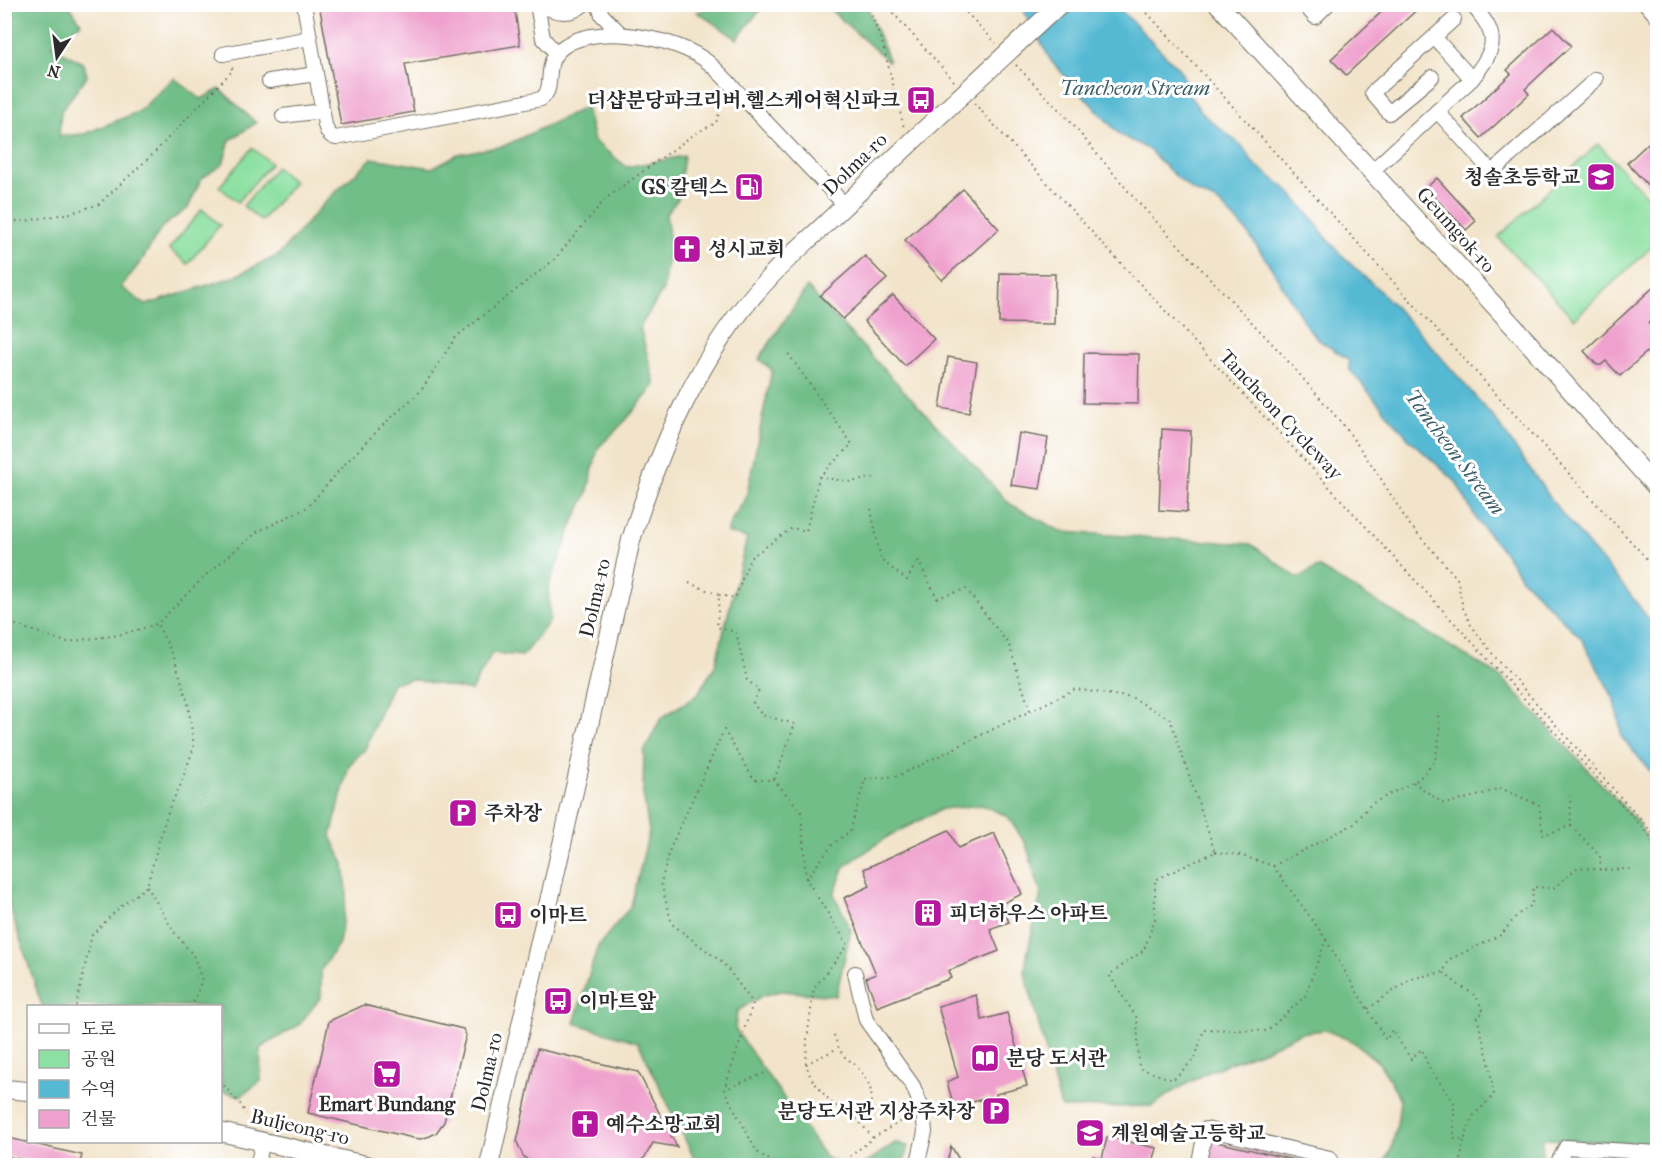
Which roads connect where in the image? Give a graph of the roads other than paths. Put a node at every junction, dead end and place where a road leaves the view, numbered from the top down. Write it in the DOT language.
graph roads {
  1 [pos="304,4"];
  2 [pos="539,4"];
  3 [pos="584,4"];
  4 [pos="598,4"];
  5 [pos="1060,4"];
  6 [pos="1218,4"];
  7 [pos="1304,4"];
  8 [pos="1328,4"];
  9 [pos="1471,4"];
  10 [pos="1646,4"];
  11 [pos="1454,18"];
  12 [pos="1658,18"];
  13 [pos="621,34"];
  14 [pos="1434,37"];
  15 [pos="310,38"];
  16 [pos="556,53"];
  17 [pos="223,54"];
  18 [pos="316,74"];
  19 [pos="1432,77"];
  20 [pos="1472,79"];
  21 [pos="1596,80"];
  22 [pos="269,81"];
  23 [pos="322,111"];
  24 [pos="1437,111"];
  25 [pos="283,116"];
  26 [pos="1372,171"];
  27 [pos="845,205"];
  28 [pos="1658,489"];
  29 [pos="855,973"];
  30 [pos="4,1089"];
  31 [pos="27,1090"];
  32 [pos="222,1132"];
  33 [pos="263,1142"];
  34 [pos="1658,1153"];
  35 [pos="257,1166"];
  36 [pos="370,1166"];
  37 [pos="489,1166"];
  38 [pos="917,1166"];
  39 [pos="1197,1166"];
  40 [pos="1328,1166"];
  41 [pos="1556,1166"];
  1 -- 15 [label="street"];
  2 -- 3 [label="street"];
  2 -- 16 [label="street"];
  4 -- 13 [label="street"];
  5 -- 27 [label="main road, Dolma-ro, bridge"];
  6 -- 26 [label="main road, Geumgok-ro"];
  7 -- 8 [label="street"];
  9 -- 20 [label="street"];
  10 -- 12 [label="street"];
  11 -- 14 [label="street"];
  13 -- 16 [label="street"];
  13 -- 27 [label="street"];
  14 -- 19 [label="street"];
  14 -- 20 [label="street"];
  15 -- 17 [label="street"];
  15 -- 18 [label="street"];
  16 -- 23 [label="street"];
  18 -- 22 [label="street"];
  18 -- 23 [label="street"];
  20 -- 24 [label="street"];
  21 -- 24 [label="street"];
  23 -- 25 [label="street"];
  24 -- 26 [label="street"];
  26 -- 28 [label="main road, Geumgok-ro"];
  27 -- 37 [label="main road, Dolma-ro"];
  29 -- 38 [label="street"];
  30 -- 31 [label="main road"];
  32 -- 33 [label="main road, Buljeong-ro"];
  33 -- 35 [label="street"];
  33 -- 36 [label="main road, Buljeong-ro"];
  34 -- 41 [label="street"];
  39 -- 40 [label="street"];
}
